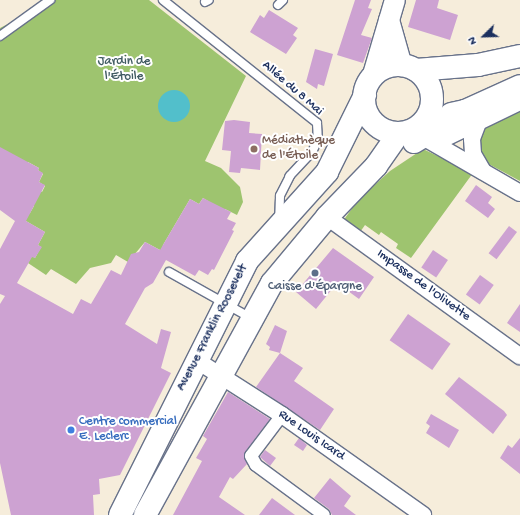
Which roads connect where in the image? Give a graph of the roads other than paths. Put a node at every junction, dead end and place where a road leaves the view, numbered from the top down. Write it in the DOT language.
graph roads {
  1 [pos="50,0"];
  2 [pos="163,0"];
  3 [pos="395,0"];
  4 [pos="389,20"];
  5 [pos="0,36"];
  6 [pos="520,56"];
  7 [pos="409,68"];
  8 [pos="520,86"];
  9 [pos="368,87"];
  10 [pos="520,102"];
  11 [pos="472,117"];
  12 [pos="399,133"];
  13 [pos="428,133"];
  14 [pos="376,166"];
  15 [pos="484,172"];
  16 [pos="520,193"];
  17 [pos="327,217"];
  18 [pos="278,226"];
  19 [pos="170,272"];
  20 [pos="226,303"];
  21 [pos="252,318"];
  22 [pos="210,334"];
  23 [pos="235,348"];
  24 [pos="520,356"];
  25 [pos="196,360"];
  26 [pos="220,374"];
  27 [pos="282,415"];
  28 [pos="120,515"];
  29 [pos="145,515"];
  30 [pos="324,515"];
  31 [pos="423,515"];
  1 -- 5 [label="lane"];
  2 -- 18 [label="lane, Allée du 8 Mai"];
  3 -- 4 [label="street, Avenue Franklin Roosevelt"];
  4 -- 7 [label="street"];
  4 -- 9 [label="street, Avenue Franklin Roosevelt"];
  6 -- 7 [label="main road"];
  7 -- 9 [label="main road"];
  7 -- 13 [label="main road"];
  8 -- 11 [label="main road"];
  9 -- 12 [label="main road"];
  9 -- 18 [label="main road, Avenue Franklin Roosevelt"];
  10 -- 11 [label="street"];
  11 -- 13 [label="main road"];
  11 -- 15 [label="street"];
  12 -- 13 [label="main road"];
  12 -- 14 [label="main road, Avenue Franklin Roosevelt"];
  13 -- 14 [label="main road"];
  13 -- 15 [label="street"];
  14 -- 17 [label="main road, Avenue Franklin Roosevelt"];
  15 -- 16 [label="street"];
  17 -- 21 [label="main road, Avenue Franklin Roosevelt"];
  17 -- 24 [label="street, Impasse de l'Olivette"];
  18 -- 20 [label="main road, Avenue Franklin Roosevelt"];
  19 -- 20 [label="lane"];
  20 -- 21 [label="lane"];
  20 -- 22 [label="main road, Avenue Franklin Roosevelt"];
  21 -- 23 [label="main road, Avenue Franklin Roosevelt"];
  22 -- 23 [label="main road"];
  22 -- 25 [label="main road, Avenue Franklin Roosevelt"];
  23 -- 26 [label="main road, Avenue Franklin Roosevelt"];
  25 -- 26 [label="street, Rue Louis Icard"];
  25 -- 28 [label="main road, Avenue Franklin Roosevelt"];
  26 -- 27 [label="street, Rue Louis Icard"];
  26 -- 29 [label="main road, Avenue Franklin Roosevelt"];
  27 -- 30 [label="street"];
  27 -- 31 [label="street, Rue Louis Icard"];
}
